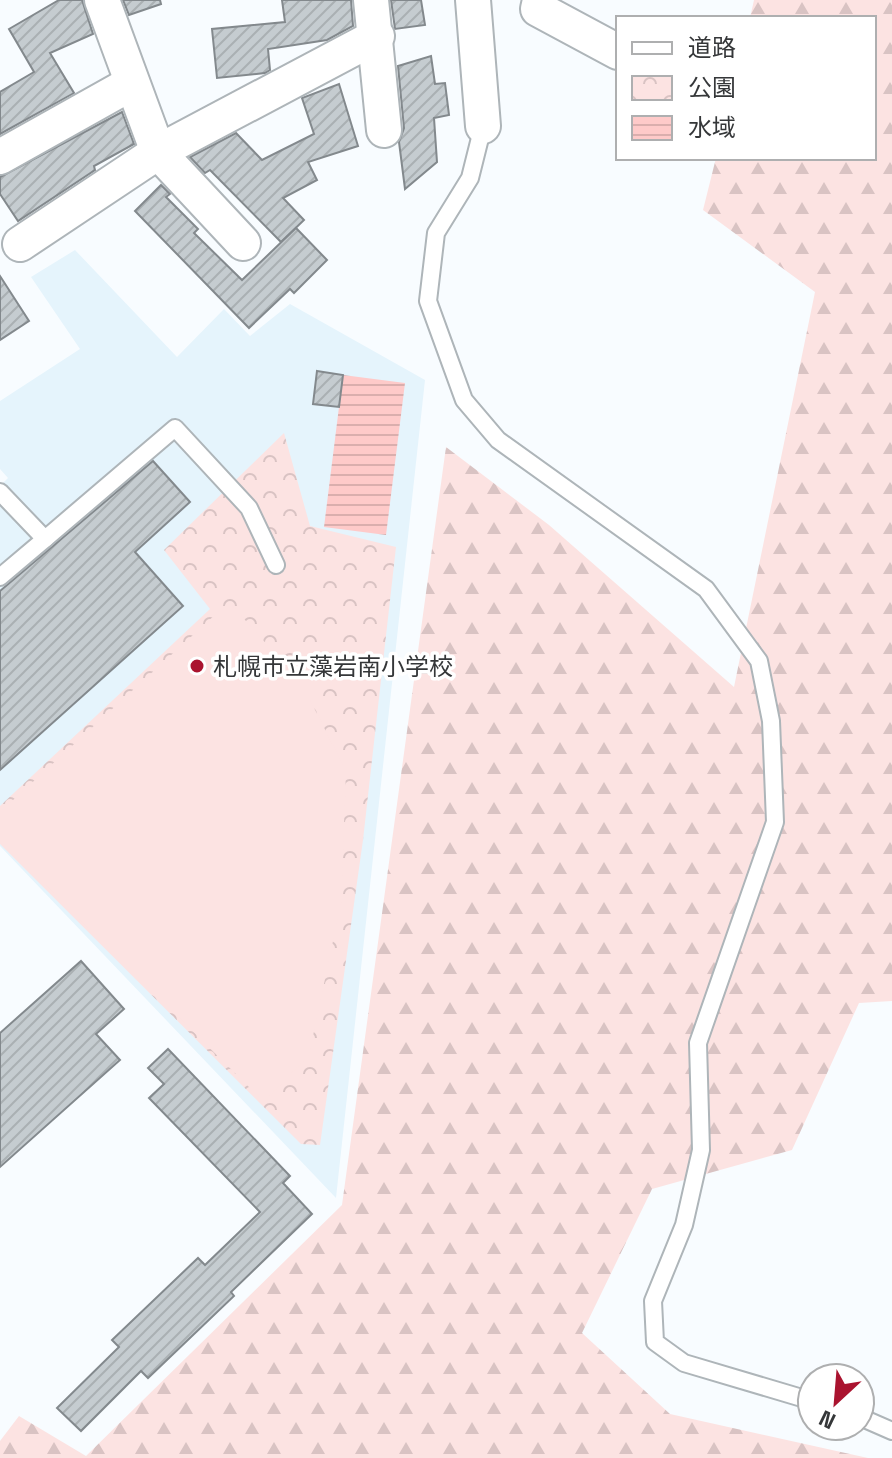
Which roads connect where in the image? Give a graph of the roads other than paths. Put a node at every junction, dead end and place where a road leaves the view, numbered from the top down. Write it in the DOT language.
graph roads {
  1 [pos="102,0"];
  2 [pos="371,0"];
  3 [pos="473,0"];
  4 [pos="540,0"];
  5 [pos="377,36"];
  6 [pos="616,51"];
  7 [pos="132,83"];
  8 [pos="483,126"];
  9 [pos="384,130"];
  10 [pos="158,152"];
  11 [pos="0,157"];
  12 [pos="243,243"];
  13 [pos="20,244"];
  14 [pos="0,492"];
  15 [pos="45,539"];
  16 [pos="276,565"];
  17 [pos="0,577"];
  18 [pos="796,1396"];
  1 -- 7 [label="street"];
  2 -- 5 [label="street"];
  3 -- 8 [label="street"];
  4 -- 6 [label="street"];
  5 -- 9 [label="street"];
  5 -- 10 [label="street"];
  7 -- 10 [label="street"];
  7 -- 11 [label="street"];
  8 -- 18 [label="lane"];
  10 -- 12 [label="street"];
  10 -- 13 [label="street"];
  14 -- 15 [label="lane"];
  15 -- 16 [label="lane"];
  15 -- 17 [label="lane"];
}
